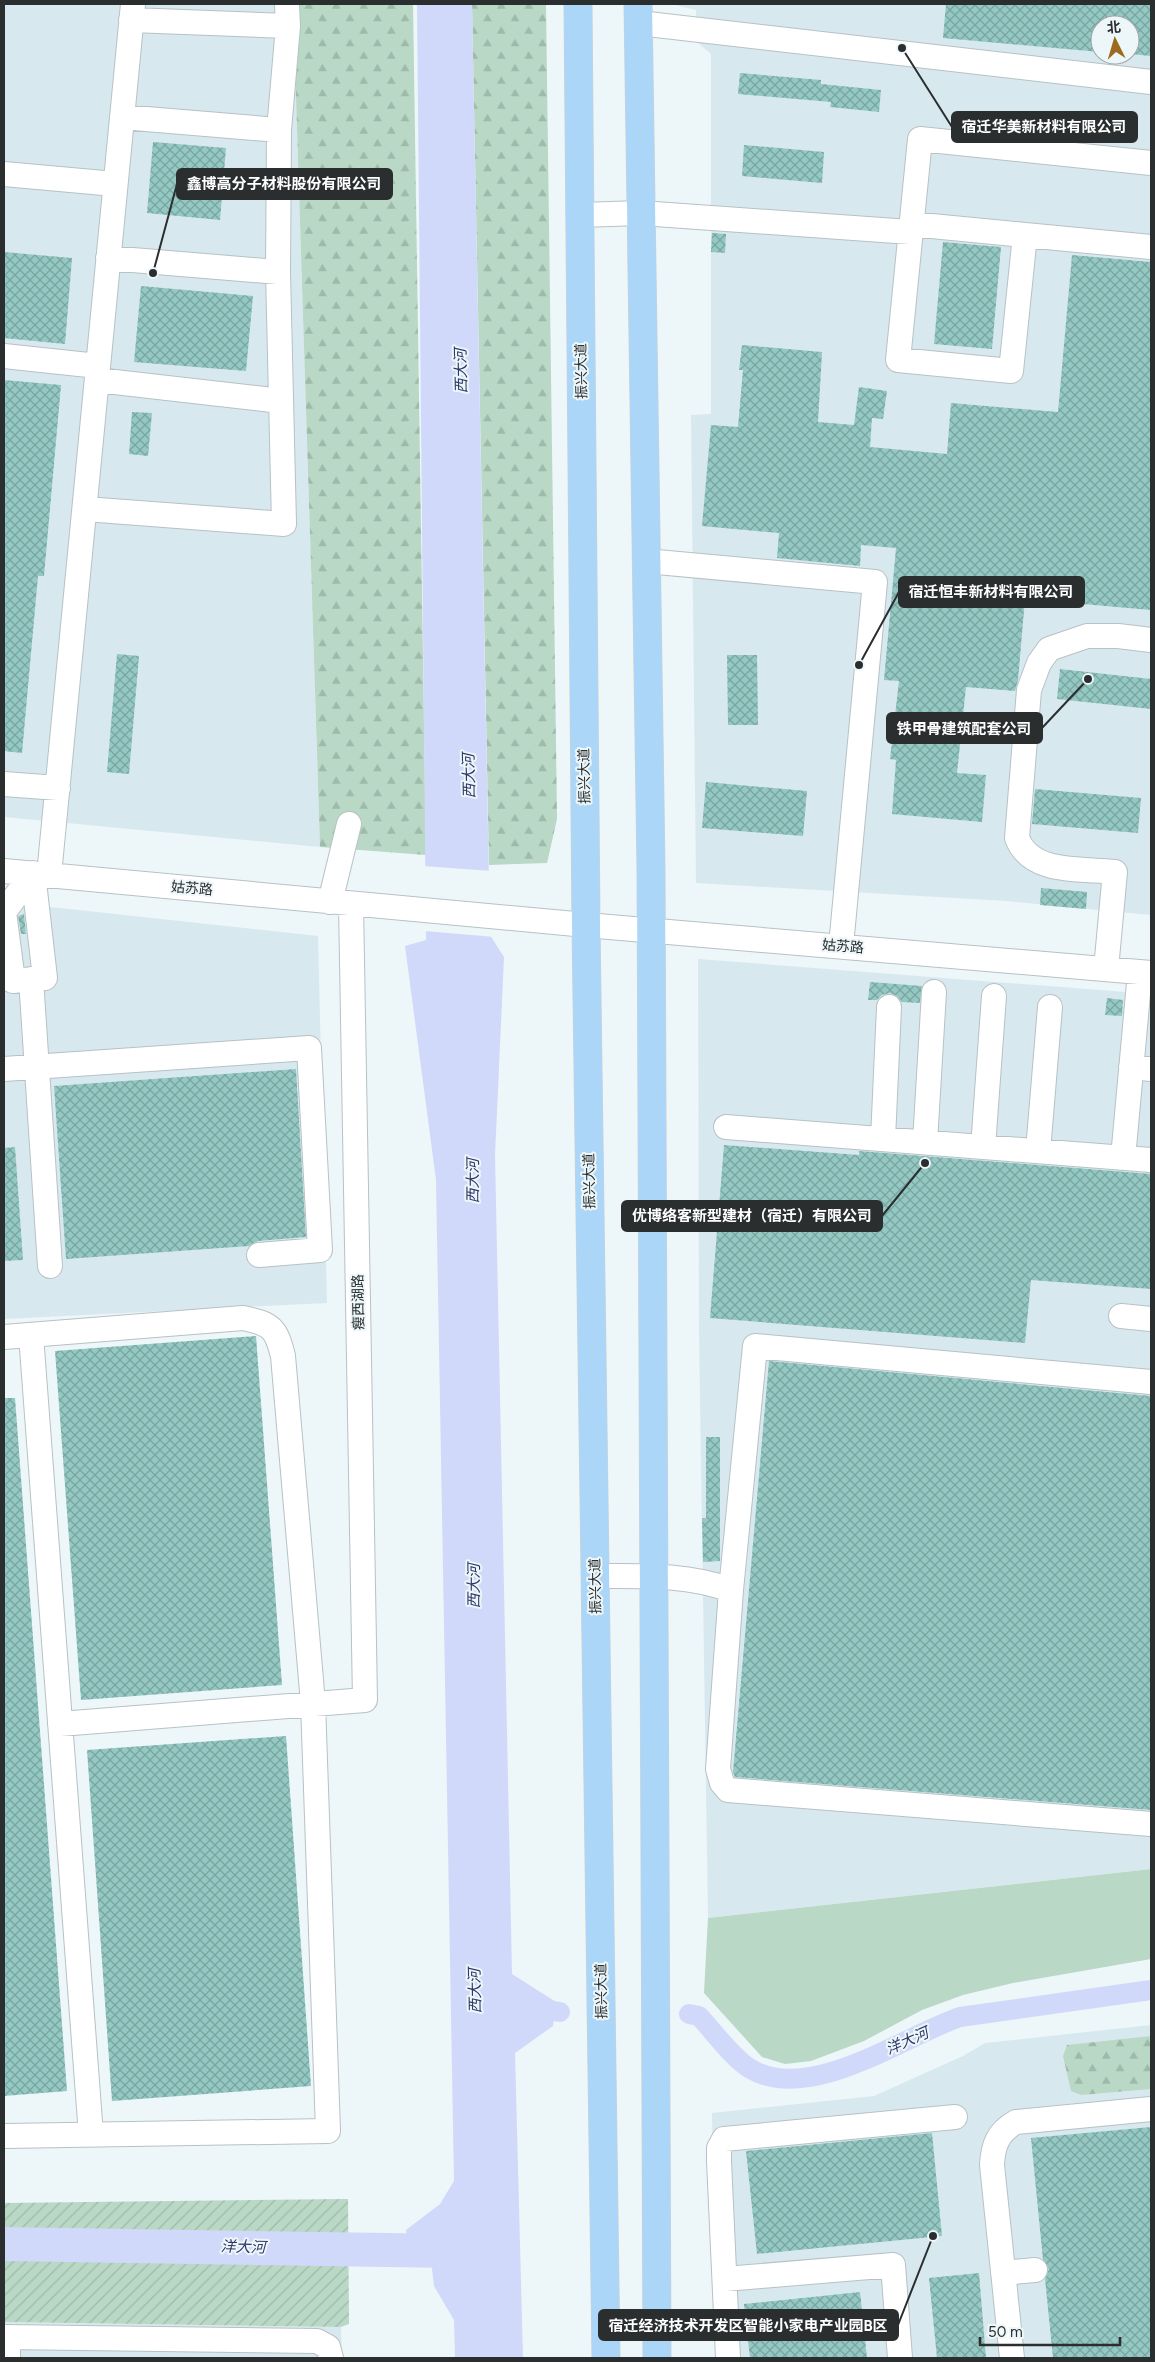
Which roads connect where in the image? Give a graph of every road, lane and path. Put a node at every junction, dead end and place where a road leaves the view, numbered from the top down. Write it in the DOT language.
graph roads {
  1 [pos="578,4"];
  2 [pos="132,12"];
  3 [pos="638,14"];
  4 [pos="288,15"];
  5 [pos="1151,82"];
  6 [pos="122,117"];
  7 [pos="279,130"];
  8 [pos="1151,163"];
  9 [pos="4,174"];
  10 [pos="116,184"];
  11 [pos="641,213"];
  12 [pos="580,215"];
  13 [pos="911,228"];
  14 [pos="1025,235"];
  15 [pos="1151,247"];
  16 [pos="108,258"];
  17 [pos="278,272"];
  18 [pos="4,356"];
  19 [pos="97,373"];
  20 [pos="281,401"];
  21 [pos="84,508"];
  22 [pos="646,560"];
  23 [pos="1151,640"];
  24 [pos="4,784"];
  25 [pos="58,788"];
  26 [pos="349,824"];
  27 [pos="4,870"];
  28 [pos="41,874"];
  29 [pos="341,903"];
  30 [pos="586,925"];
  31 [pos="650,930"];
  32 [pos="5,938"];
  33 [pos="841,946"];
  34 [pos="1106,969"];
  35 [pos="1146,972"];
  36 [pos="31,979"];
  37 [pos="934,992"];
  38 [pos="994,996"];
  39 [pos="1050,1006"];
  40 [pos="888,1007"];
  41 [pos="37,1067"];
  42 [pos="1141,1068"];
  43 [pos="4,1069"];
  44 [pos="726,1127"];
  45 [pos="883,1139"];
  46 [pos="925,1142"];
  47 [pos="983,1147"];
  48 [pos="1038,1151"];
  49 [pos="1123,1158"];
  50 [pos="1151,1160"];
  51 [pos="259,1255"];
  52 [pos="50,1266"];
  53 [pos="1121,1316"];
  54 [pos="1151,1319"];
  55 [pos="31,1335"];
  56 [pos="4,1337"];
  57 [pos="1151,1382"];
  58 [pos="595,1576"];
  59 [pos="653,1577"];
  60 [pos="731,1590"];
  61 [pos="313,1703"];
  62 [pos="60,1724"];
  63 [pos="1151,1824"];
  64 [pos="1151,2109"];
  65 [pos="955,2117"];
  66 [pos="91,2135"];
  67 [pos="4,2136"];
  68 [pos="1036,2270"];
  69 [pos="1003,2273"];
  70 [pos="725,2279"];
  71 [pos="7,2344"];
  72 [pos="117,2348"];
  73 [pos="221,2349"];
  74 [pos="331,2358"];
  75 [pos="606,2358"];
  76 [pos="657,2358"];
  77 [pos="728,2358"];
  78 [pos="900,2358"];
  79 [pos="1012,2358"];
  1 -- 12 [label="main road, 振兴大道"];
  2 -- 4 [label="street"];
  2 -- 6 [label="street"];
  3 -- 5 [label="street"];
  3 -- 11 [label="main road"];
  4 -- 7 [label="street"];
  6 -- 7 [label="street"];
  6 -- 10 [label="street"];
  7 -- 17 [label="street"];
  8 -- 13 [label="street"];
  9 -- 10 [label="street"];
  10 -- 16 [label="street"];
  11 -- 12 [label="street"];
  11 -- 13 [label="street"];
  11 -- 22 [label="main road"];
  12 -- 30 [label="main road, 振兴大道"];
  13 -- 14 [label="street"];
  13 -- 14 [label="street"];
  14 -- 15 [label="street"];
  16 -- 17 [label="street"];
  16 -- 19 [label="street"];
  17 -- 20 [label="street"];
  18 -- 19 [label="street"];
  19 -- 20 [label="street"];
  19 -- 21 [label="street"];
  20 -- 21 [label="street"];
  21 -- 25 [label="street"];
  22 -- 31 [label="main road"];
  22 -- 33 [label="street"];
  23 -- 34 [label="street"];
  24 -- 25 [label="street"];
  25 -- 28 [label="street"];
  26 -- 29 [label="street, 瘦西湖路"];
  27 -- 28 [label="street, 姑苏路"];
  28 -- 29 [label="street, 姑苏路"];
  28 -- 32 [label="street"];
  28 -- 36 [label="street"];
  29 -- 30 [label="street, 姑苏路"];
  29 -- 61 [label="street, 瘦西湖路"];
  30 -- 31 [label="street, 姑苏路"];
  30 -- 58 [label="main road, 振兴大道"];
  31 -- 33 [label="street, 姑苏路"];
  31 -- 59 [label="main road"];
  32 -- 36 [label="street"];
  33 -- 34 [label="street, 姑苏路"];
  34 -- 35 [label="street, 姑苏路"];
  35 -- 42 [label="street"];
  36 -- 41 [label="street"];
  37 -- 46 [label="street"];
  38 -- 47 [label="street"];
  39 -- 48 [label="street"];
  40 -- 45 [label="street"];
  41 -- 43 [label="street"];
  41 -- 51 [label="street"];
  41 -- 52 [label="street"];
  42 -- 49 [label="street"];
  44 -- 45 [label="street"];
  45 -- 46 [label="street"];
  46 -- 47 [label="street"];
  47 -- 48 [label="street"];
  48 -- 49 [label="street"];
  49 -- 50 [label="street"];
  53 -- 54 [label="street"];
  55 -- 56 [label="street"];
  55 -- 61 [label="street"];
  55 -- 62 [label="street"];
  57 -- 60 [label="street"];
  58 -- 59 [label="street"];
  58 -- 75 [label="main road, 振兴大道"];
  59 -- 60 [label="street"];
  59 -- 76 [label="main road"];
  60 -- 63 [label="street"];
  61 -- 62 [label="street"];
  61 -- 66 [label="street"];
  62 -- 66 [label="street"];
  64 -- 69 [label="street"];
  65 -- 70 [label="street"];
  66 -- 67 [label="street"];
  68 -- 69 [label="street"];
  69 -- 79 [label="street"];
  70 -- 77 [label="street"];
  70 -- 78 [label="street"];
  71 -- 72 [label="street"];
  72 -- 73 [label="street"];
  73 -- 74 [label="street"];
}
